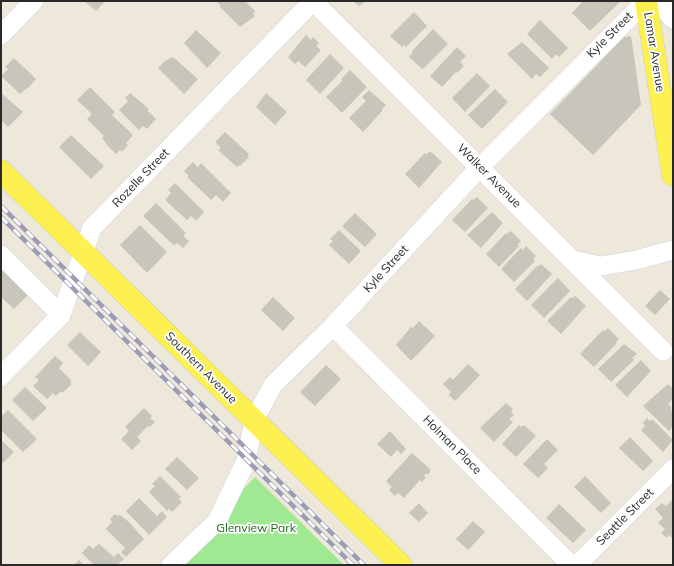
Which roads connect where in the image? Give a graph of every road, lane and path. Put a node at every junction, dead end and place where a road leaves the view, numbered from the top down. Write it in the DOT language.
graph roads {
  1 [pos="34,1"];
  2 [pos="313,1"];
  3 [pos="646,1"];
  4 [pos="658,1"];
  5 [pos="673,19"];
  6 [pos="1,35"];
  7 [pos="480,167"];
  8 [pos="1,171"];
  9 [pos="673,175"];
  10 [pos="673,250"];
  11 [pos="84,252"];
  12 [pos="1,255"];
  13 [pos="572,260"];
  14 [pos="61,314"];
  15 [pos="333,326"];
  16 [pos="663,351"];
  17 [pos="1,376"];
  18 [pos="254,420"];
  19 [pos="673,469"];
  20 [pos="171,565"];
  21 [pos="401,565"];
  22 [pos="571,565"];
  23 [pos="577,565"];
  1 -- 6 [label="street"];
  2 -- 7 [label="street, Walker Avenue"];
  2 -- 11 [label="street, Rozelle Street"];
  3 -- 7 [label="street, Kyle Street"];
  3 -- 9 [label="main road, Lamar Avenue"];
  4 -- 5 [label="street"];
  7 -- 13 [label="street, Walker Avenue"];
  7 -- 15 [label="street, Kyle Street"];
  8 -- 11 [label="main road, Southern Avenue"];
  10 -- 13 [label="street"];
  11 -- 14 [label="street, Rozelle Street"];
  11 -- 18 [label="main road, Southern Avenue"];
  12 -- 14 [label="street"];
  13 -- 16 [label="street, Walker Avenue"];
  14 -- 17 [label="street, Rozelle Street"];
  15 -- 18 [label="street, Kyle Street"];
  15 -- 22 [label="street, Holman Place"];
  18 -- 20 [label="street, Kyle Street"];
  18 -- 21 [label="main road, Southern Avenue"];
  19 -- 23 [label="street, Seattle Street"];
}
